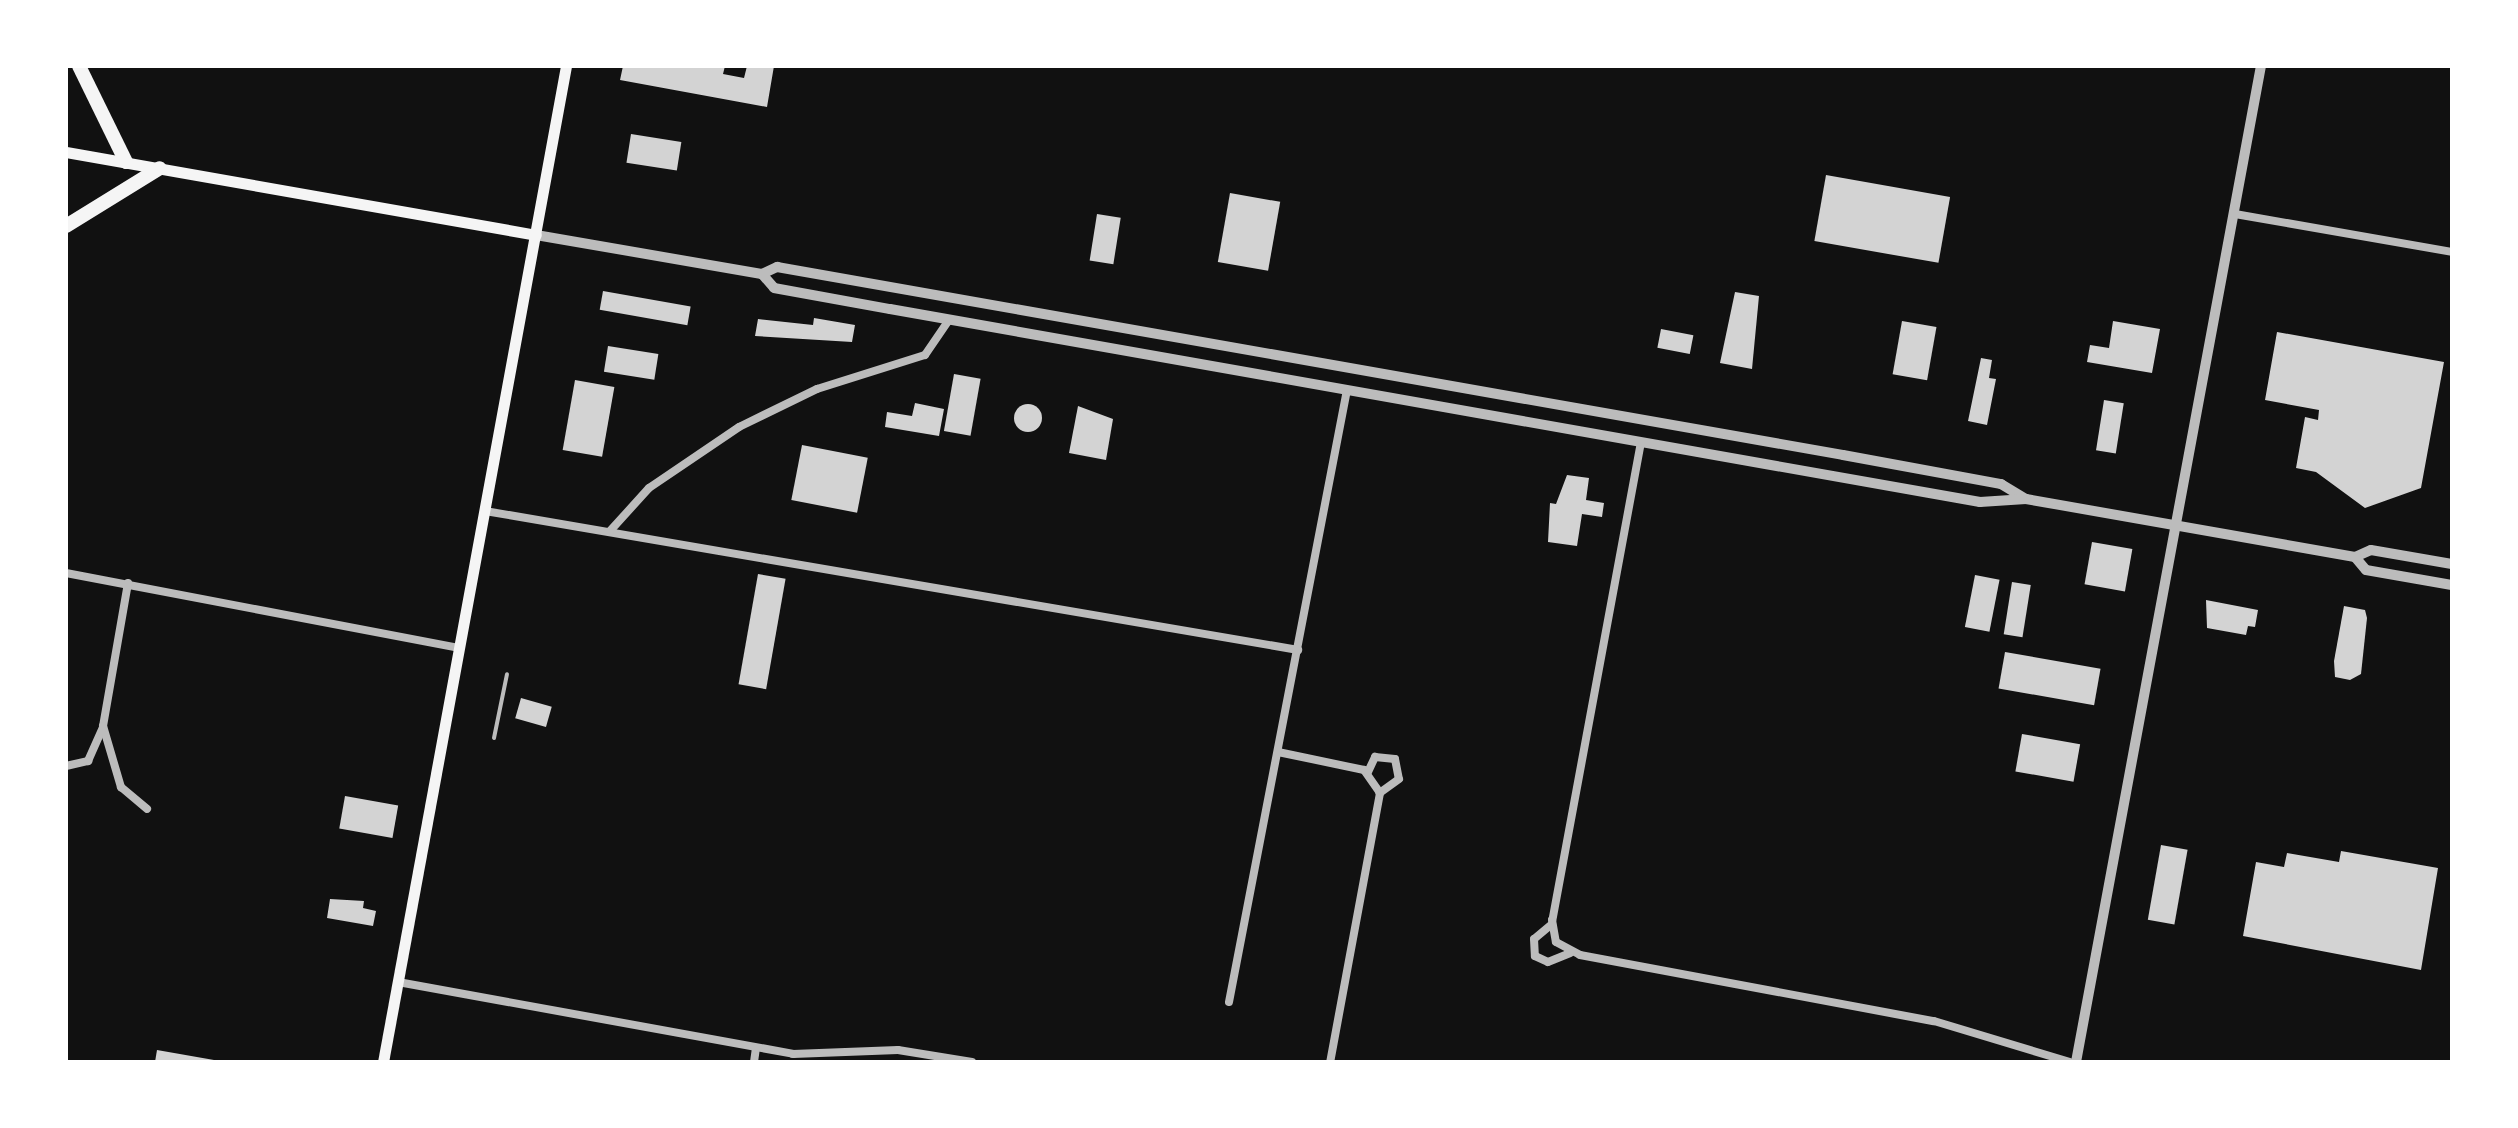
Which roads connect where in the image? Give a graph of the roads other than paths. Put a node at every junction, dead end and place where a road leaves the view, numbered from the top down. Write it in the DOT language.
graph roads {
  1 [pos="79,66"];
  2 [pos="566,66"];
  3 [pos="2261,66"];
  4 [pos="66,152"];
  5 [pos="126,162"];
  6 [pos="160,168"];
  7 [pos="2235,214"];
  8 [pos="66,226"];
  9 [pos="536,235"];
  10 [pos="2452,252"];
  11 [pos="762,274"];
  12 [pos="894,287"];
  13 [pos="957,298"];
  14 [pos="890,309"];
  15 [pos="949,320"];
  16 [pos="1304,360"];
  17 [pos="1364,370"];
  18 [pos="1300,381"];
  19 [pos="1347,390"];
  20 [pos="1360,392"];
  21 [pos="1766,441"];
  22 [pos="1641,442"];
  23 [pos="1820,451"];
  24 [pos="1762,464"];
  25 [pos="1817,473"];
  26 [pos="2026,499"];
  27 [pos="485,511"];
  28 [pos="2178,526"];
  29 [pos="610,531"];
  30 [pos="2355,557"];
  31 [pos="2452,564"];
  32 [pos="66,573"];
  33 [pos="128,583"];
  34 [pos="2452,585"];
  35 [pos="460,648"];
  36 [pos="1298,650"];
  37 [pos="507,674"];
  38 [pos="103,726"];
  39 [pos="494,738"];
  40 [pos="1278,752"];
  41 [pos="66,766"];
  42 [pos="1368,772"];
  43 [pos="1380,793"];
  44 [pos="147,809"];
  45 [pos="1552,924"];
  46 [pos="1570,953"];
  47 [pos="398,982"];
  48 [pos="1229,1002"];
  49 [pos="756,1048"];
  50 [pos="940,1059"];
  51 [pos="383,1062"];
  52 [pos="754,1062"];
  53 [pos="972,1062"];
  54 [pos="1330,1062"];
  55 [pos="2073,1062"];
  1 -- 5 [label="highway"];
  2 -- 9 [label="main road"];
  3 -- 7 [label="street"];
  4 -- 5 [label="main road"];
  5 -- 6 [label="main road"];
  6 -- 8 [label="highway"];
  6 -- 9 [label="main road"];
  7 -- 10 [label="street"];
  7 -- 28 [label="street"];
  9 -- 11 [label="street"];
  9 -- 27 [label="main road"];
  11 -- 12 [label="street"];
  11 -- 14 [label="street"];
  12 -- 13 [label="street"];
  12 -- 14 [label="street"];
  13 -- 15 [label="street"];
  13 -- 16 [label="street"];
  14 -- 15 [label="street"];
  15 -- 18 [label="street"];
  15 -- 29 [label="street"];
  16 -- 17 [label="street"];
  16 -- 18 [label="street"];
  17 -- 20 [label="street"];
  17 -- 21 [label="street"];
  18 -- 19 [label="street"];
  19 -- 20 [label="street"];
  19 -- 36 [label="street"];
  20 -- 22 [label="street"];
  21 -- 23 [label="street"];
  21 -- 24 [label="street"];
  22 -- 24 [label="street"];
  22 -- 45 [label="street"];
  23 -- 25 [label="street"];
  23 -- 26 [label="street"];
  24 -- 25 [label="street"];
  25 -- 26 [label="street"];
  26 -- 28 [label="street"];
  27 -- 29 [label="street"];
  27 -- 35 [label="main road"];
  28 -- 30 [label="street"];
  28 -- 55 [label="street"];
  29 -- 36 [label="street"];
  30 -- 31 [label="street"];
  30 -- 34 [label="street"];
  32 -- 33 [label="street"];
  33 -- 35 [label="street"];
  33 -- 38 [label="street"];
  35 -- 47 [label="main road"];
  36 -- 40 [label="street"];
  37 -- 39 [label="lane"];
  38 -- 41 [label="street"];
  38 -- 44 [label="street"];
  40 -- 42 [label="street"];
  40 -- 48 [label="street"];
  42 -- 43 [label="street"];
  42 -- 43 [label="street"];
  43 -- 54 [label="street"];
  45 -- 46 [label="street"];
  45 -- 46 [label="street"];
  46 -- 55 [label="street"];
  47 -- 49 [label="street"];
  47 -- 51 [label="main road"];
  49 -- 50 [label="street"];
  49 -- 52 [label="street"];
  50 -- 53 [label="street"];
}
